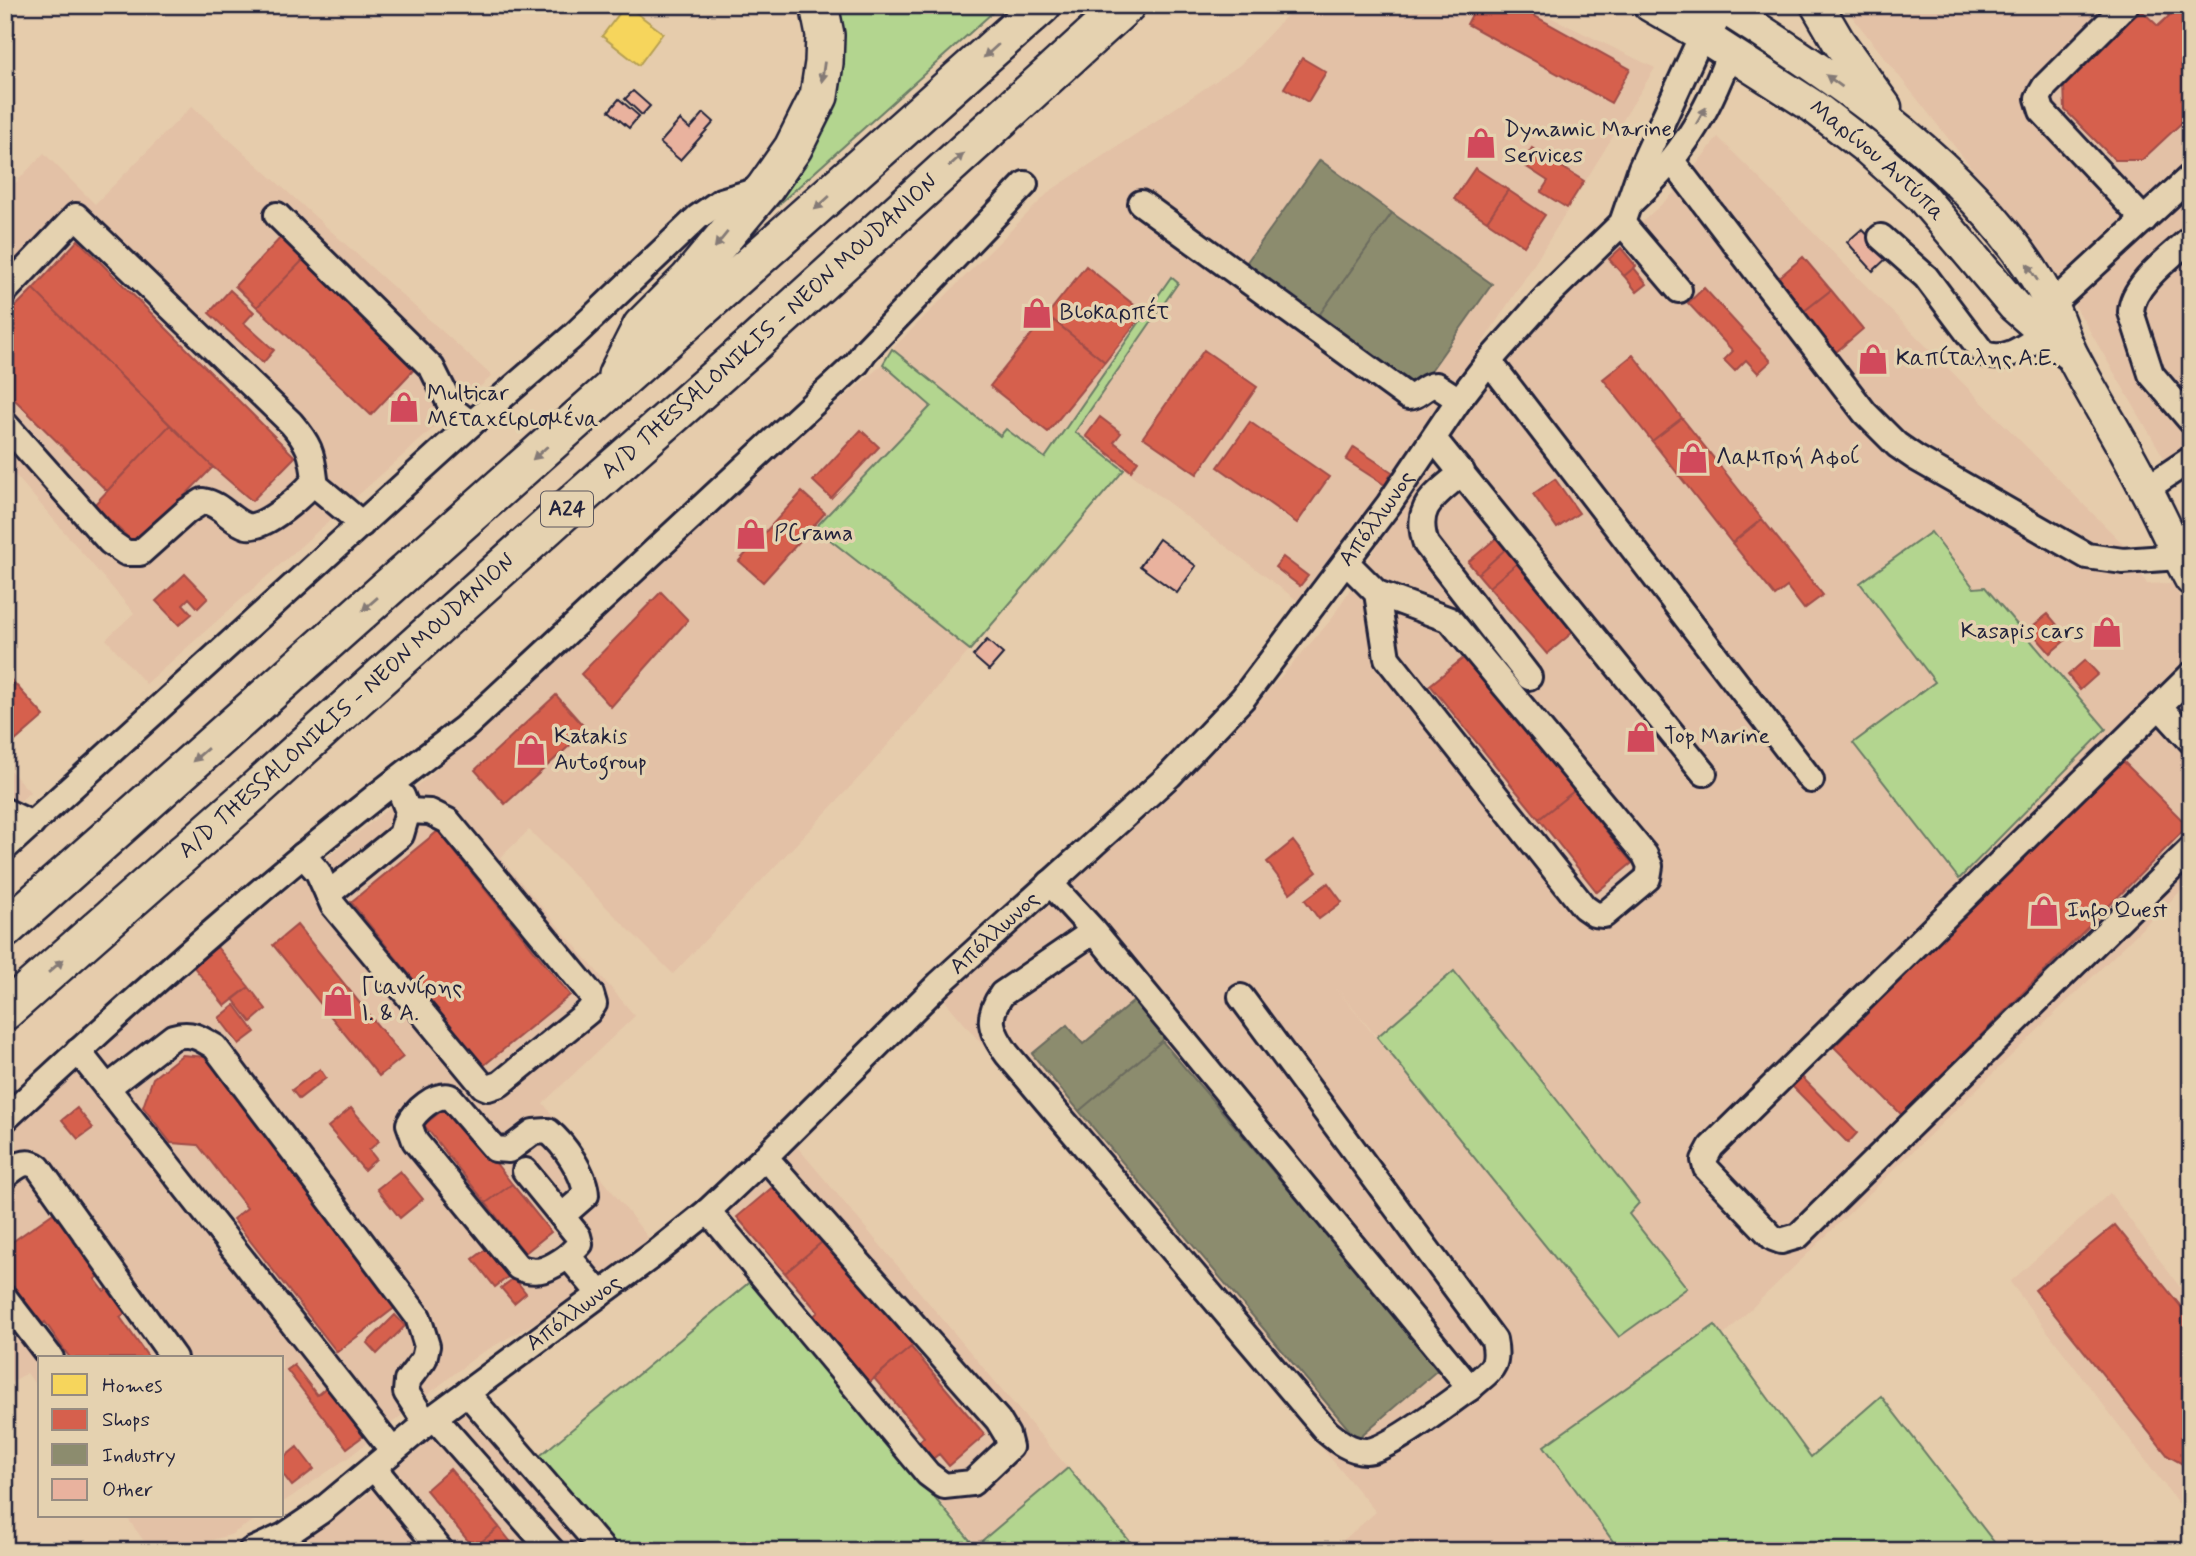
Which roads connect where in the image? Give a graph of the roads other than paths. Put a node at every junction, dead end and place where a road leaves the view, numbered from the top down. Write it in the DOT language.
graph roads {
  1 [pos="819,5"];
  2 [pos="1042,5"];
  3 [pos="1126,5"];
  4 [pos="1650,5"];
  5 [pos="1816,5"];
  6 [pos="2126,5"];
  7 [pos="1728,21"];
  8 [pos="1909,140"];
  9 [pos="1672,162"];
  10 [pos="2191,176"];
  11 [pos="1025,184"];
  12 [pos="765,188"];
  13 [pos="1141,204"];
  14 [pos="1624,214"];
  15 [pos="277,215"];
  16 [pos="2144,220"];
  17 [pos="1881,237"];
  18 [pos="2191,238"];
  19 [pos="5,290"];
  20 [pos="1679,290"];
  21 [pos="2047,319"];
  22 [pos="1489,360"];
  23 [pos="609,391"];
  24 [pos="1459,400"];
  25 [pos="2191,421"];
  26 [pos="5,424"];
  27 [pos="471,424"];
  28 [pos="1434,439"];
  29 [pos="2191,459"];
  30 [pos="1462,472"];
  31 [pos="313,483"];
  32 [pos="2146,489"];
  33 [pos="362,524"];
  34 [pos="1346,562"];
  35 [pos="2185,568"];
  36 [pos="1377,593"];
  37 [pos="2191,675"];
  38 [pos="1529,677"];
  39 [pos="2159,706"];
  40 [pos="2191,740"];
  41 [pos="1704,773"];
  42 [pos="394,780"];
  43 [pos="1811,780"];
  44 [pos="5,811"];
  45 [pos="408,811"];
  46 [pos="32,824"];
  47 [pos="5,848"];
  48 [pos="2191,849"];
  49 [pos="303,855"];
  50 [pos="1050,883"];
  51 [pos="328,894"];
  52 [pos="5,929"];
  53 [pos="1094,931"];
  54 [pos="1241,997"];
  55 [pos="5,1011"];
  56 [pos="78,1051"];
  57 [pos="107,1088"];
  58 [pos="5,1119"];
  59 [pos="765,1157"];
  60 [pos="525,1171"];
  61 [pos="5,1176"];
  62 [pos="708,1211"];
  63 [pos="562,1216"];
  64 [pos="568,1256"];
  65 [pos="600,1294"];
  66 [pos="5,1298"];
  67 [pos="49,1356"];
  68 [pos="173,1356"];
  69 [pos="1470,1388"];
  70 [pos="467,1393"];
  71 [pos="430,1420"];
  72 [pos="393,1451"];
  73 [pos="374,1468"];
  74 [pos="286,1543"];
  75 [pos="251,1551"];
  76 [pos="441,1551"];
  77 [pos="552,1551"];
  78 [pos="604,1551"];
  1 -- 12 [label="highway, one-way"];
  2 -- 23 [label="highway, Α24, one-way"];
  55 -- 3 [label="highway, A/D THESSALONIKIS - NEON MOUDANION / Α24, one-way"];
  4 -- 7 [label="main road, Μαρίνου Αντύπα"];
  5 -- 8 [label="main road"];
  6 -- 16 [label="street"];
  8 -- 7 [label="main road, Μαρίνου Αντύπα, one-way"];
  9 -- 7 [label="street, Απόλλωνος, one-way"];
  7 -- 14 [label="street"];
  7 -- 21 [label="main road, Μαρίνου Αντύπα"];
  21 -- 8 [label="main road, Μαρίνου Αντύπα, one-way"];
  9 -- 14 [label="street, Απόλλωνος"];
  9 -- 35 [label="street"];
  10 -- 16 [label="street"];
  11 -- 42 [label="street"];
  12 -- 23 [label="highway, one-way"];
  12 -- 27 [label="street"];
  13 -- 24 [label="street"];
  14 -- 20 [label="street"];
  14 -- 22 [label="street, Απόλλωνος"];
  15 -- 27 [label="street"];
  16 -- 21 [label="street"];
  17 -- 21 [label="street"];
  18 -- 25 [label="street"];
  19 -- 31 [label="street"];
  21 -- 32 [label="main road, Μαρίνου Αντύπα"];
  22 -- 24 [label="street, Απόλλωνος"];
  22 -- 43 [label="street"];
  23 -- 52 [label="highway, Α24, one-way"];
  24 -- 28 [label="street, Απόλλωνος"];
  26 -- 31 [label="street"];
  27 -- 33 [label="street"];
  28 -- 30 [label="street"];
  28 -- 34 [label="street, Απόλλωνος"];
  29 -- 32 [label="street"];
  30 -- 38 [label="street"];
  30 -- 41 [label="street"];
  31 -- 33 [label="street"];
  32 -- 35 [label="main road, Μαρίνου Αντύπα"];
  33 -- 46 [label="street"];
  34 -- 36 [label="street"];
  34 -- 50 [label="street, Απόλλωνος"];
  36 -- 36 [label="street"];
  37 -- 39 [label="street"];
  39 -- 40 [label="street"];
  39 -- 48 [label="street"];
  42 -- 45 [label="street"];
  42 -- 49 [label="street"];
  44 -- 46 [label="street"];
  45 -- 51 [label="street"];
  45 -- 51 [label="street"];
  46 -- 47 [label="street"];
  49 -- 51 [label="street"];
  49 -- 56 [label="street"];
  50 -- 53 [label="street"];
  50 -- 59 [label="street, Απόλλωνος"];
  53 -- 69 [label="street"];
  53 -- 69 [label="street"];
  54 -- 69 [label="street"];
  56 -- 57 [label="street"];
  56 -- 58 [label="street"];
  57 -- 71 [label="street"];
  57 -- 72 [label="street"];
  59 -- 62 [label="street, Απόλλωνος"];
  59 -- 62 [label="street"];
  60 -- 63 [label="street"];
  61 -- 68 [label="street"];
  62 -- 65 [label="street, Απόλλωνος"];
  63 -- 64 [label="street"];
  63 -- 64 [label="street"];
  64 -- 65 [label="street"];
  65 -- 70 [label="street, Απόλλωνος"];
  66 -- 67 [label="street"];
  70 -- 71 [label="street, Απόλλωνος"];
  70 -- 78 [label="street"];
  71 -- 72 [label="street, Απόλλωνος"];
  71 -- 77 [label="street"];
  72 -- 73 [label="street, Απόλλωνος"];
  73 -- 74 [label="street, Απόλλωνος"];
  73 -- 76 [label="street"];
  74 -- 75 [label="street, Απόλλωνος"];
}
